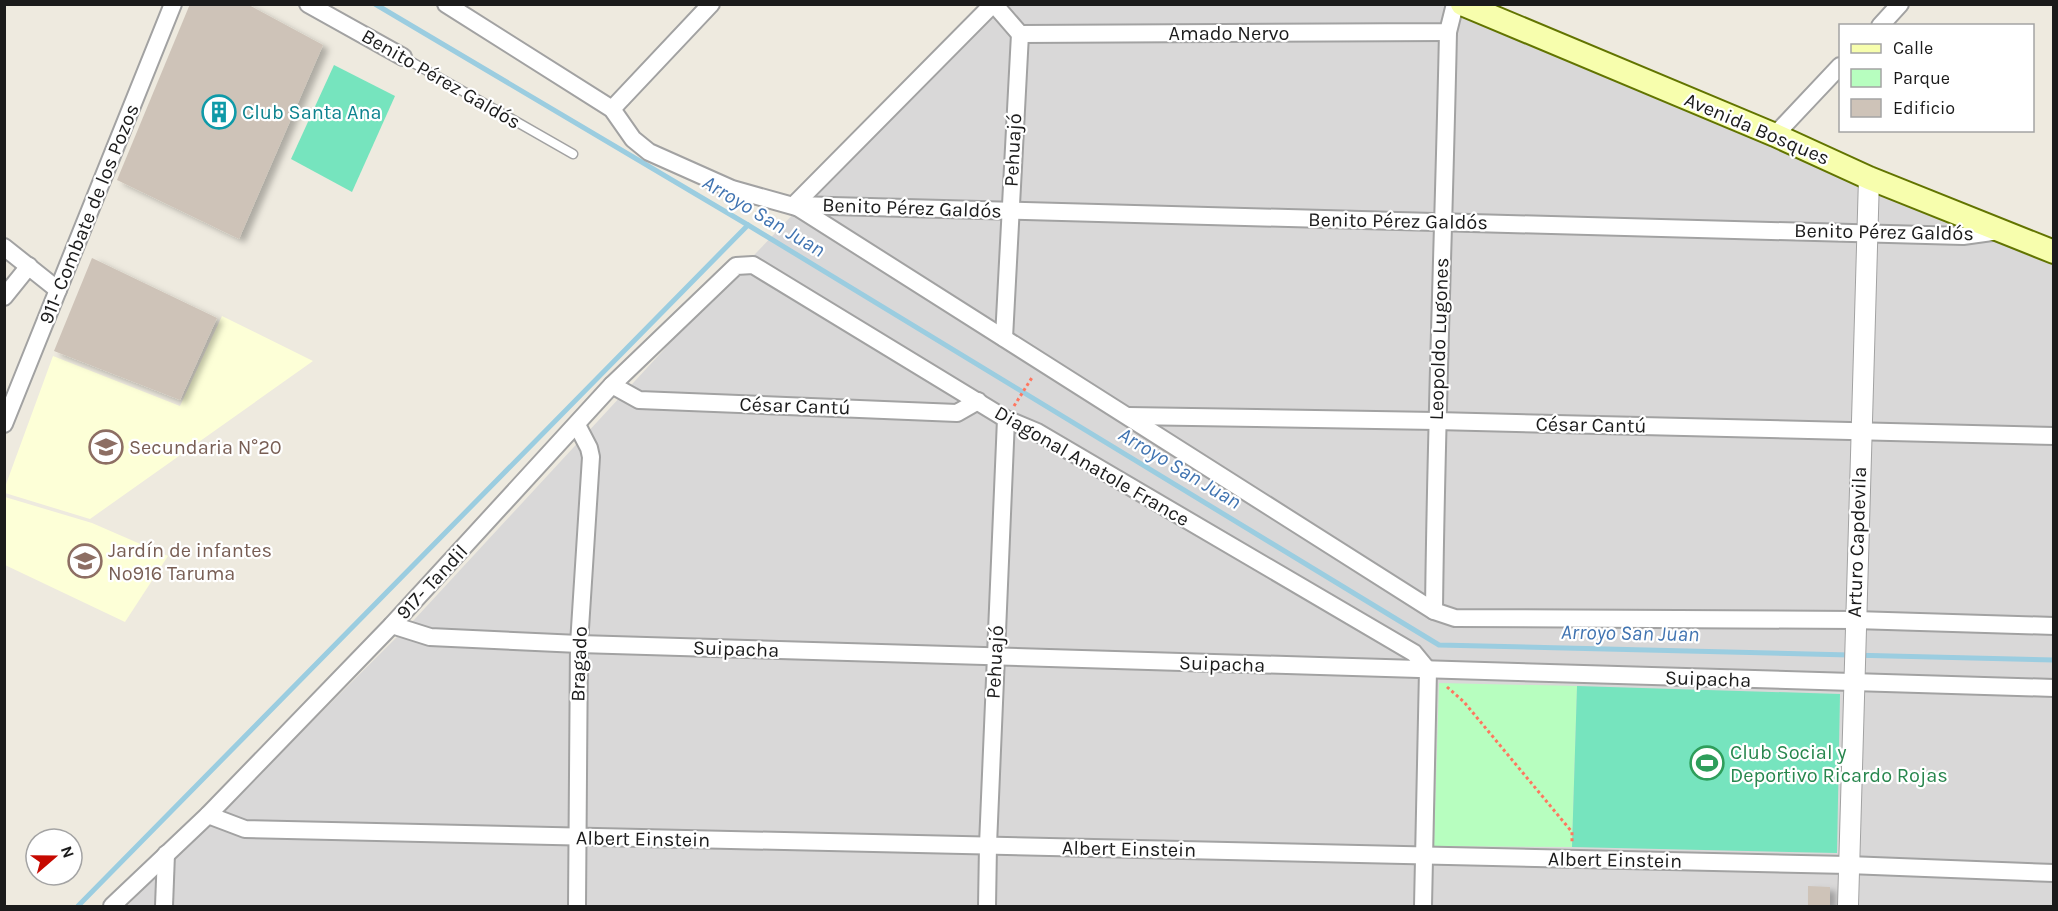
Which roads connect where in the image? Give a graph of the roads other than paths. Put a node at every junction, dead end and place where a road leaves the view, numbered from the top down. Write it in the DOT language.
graph roads {
  1 [pos="173,4"];
  2 [pos="308,4"];
  3 [pos="711,4"];
  4 [pos="994,4"];
  5 [pos="1455,4"];
  6 [pos="1462,4"];
  7 [pos="1900,4"];
  8 [pos="452,6"];
  9 [pos="1882,24"];
  10 [pos="1448,32"];
  11 [pos="1020,34"];
  12 [pos="403,57"];
  13 [pos="1839,67"];
  14 [pos="612,110"];
  15 [pos="1775,135"];
  16 [pos="573,154"];
  17 [pos="1869,177"];
  18 [pos="797,207"];
  19 [pos="1009,211"];
  20 [pos="1444,222"];
  21 [pos="2002,230"];
  22 [pos="1866,232"];
  23 [pos="4,247"];
  24 [pos="2054,252"];
  25 [pos="753,265"];
  26 [pos="29,266"];
  27 [pos="58,290"];
  28 [pos="4,297"];
  29 [pos="1004,338"];
  30 [pos="612,385"];
  31 [pos="978,401"];
  32 [pos="1011,412"];
  33 [pos="1128,416"];
  34 [pos="1436,421"];
  35 [pos="4,424"];
  36 [pos="577,425"];
  37 [pos="1860,431"];
  38 [pos="2054,436"];
  39 [pos="1434,611"];
  40 [pos="392,624"];
  41 [pos="1855,627"];
  42 [pos="2054,627"];
  43 [pos="579,644"];
  44 [pos="995,657"];
  45 [pos="1428,670"];
  46 [pos="1853,677"];
  47 [pos="2054,688"];
  48 [pos="208,815"];
  49 [pos="576,838"];
  50 [pos="988,845"];
  51 [pos="166,854"];
  52 [pos="1423,856"];
  53 [pos="1848,865"];
  54 [pos="2054,873"];
  55 [pos="112,906"];
  56 [pos="164,906"];
  57 [pos="577,906"];
  58 [pos="987,906"];
  59 [pos="1423,906"];
  60 [pos="1848,906"];
  1 -- 27 [label="street, 911- Combate de los Pozos"];
  2 -- 12 [label="street, Benito Pérez Galdós"];
  3 -- 14 [label="street"];
  4 -- 11 [label="street"];
  4 -- 18 [label="street"];
  5 -- 10 [label="street"];
  6 -- 15 [label="main road, Avenida Bosques"];
  7 -- 9 [label="street"];
  8 -- 14 [label="street, Benito Pérez Galdós"];
  10 -- 11 [label="street, Amado Nervo"];
  10 -- 20 [label="street, Leopoldo Lugones"];
  11 -- 19 [label="street, Pehuajó"];
  12 -- 16 [label="lane, Benito Pérez Galdós"];
  13 -- 15 [label="street"];
  14 -- 18 [label="street, Benito Pérez Galdós"];
  15 -- 17 [label="main road, Avenida Bosques"];
  17 -- 21 [label="main road, Avenida Bosques"];
  17 -- 22 [label="street, Arturo Capdevila"];
  18 -- 19 [label="street, Benito Pérez Galdós"];
  18 -- 29 [label="street"];
  19 -- 20 [label="street, Benito Pérez Galdós"];
  19 -- 29 [label="street, Pehuajó"];
  20 -- 22 [label="street, Benito Pérez Galdós"];
  20 -- 34 [label="street, Leopoldo Lugones"];
  21 -- 22 [label="street, Benito Pérez Galdós"];
  21 -- 24 [label="main road, Avenida Bosques"];
  22 -- 37 [label="street, Arturo Capdevila"];
  23 -- 26 [label="street"];
  25 -- 30 [label="street, 917- Tandil"];
  25 -- 31 [label="street, Diagonal Anatole France"];
  26 -- 27 [label="street"];
  26 -- 28 [label="street"];
  27 -- 35 [label="street, 911- Combate de los Pozos"];
  29 -- 33 [label="street"];
  30 -- 31 [label="street, César Cantú"];
  30 -- 36 [label="street, 917- Tandil"];
  31 -- 32 [label="street, Diagonal Anatole France"];
  32 -- 44 [label="street, Pehuajó"];
  32 -- 45 [label="street, Diagonal Anatole France"];
  33 -- 34 [label="street, César Cantú"];
  33 -- 39 [label="street"];
  34 -- 37 [label="street, César Cantú"];
  34 -- 39 [label="street, Leopoldo Lugones"];
  36 -- 40 [label="street, 917- Tandil"];
  36 -- 43 [label="street, Bragado"];
  37 -- 38 [label="street, César Cantú"];
  37 -- 41 [label="street, Arturo Capdevila"];
  39 -- 41 [label="street"];
  40 -- 43 [label="street, Suipacha"];
  40 -- 48 [label="street, 917- Tandil"];
  41 -- 42 [label="street"];
  41 -- 46 [label="street, Arturo Capdevila"];
  43 -- 44 [label="street, Suipacha"];
  43 -- 49 [label="street, Bragado"];
  44 -- 45 [label="street, Suipacha"];
  44 -- 50 [label="street, Pehuajó"];
  45 -- 46 [label="street, Suipacha"];
  45 -- 52 [label="street"];
  46 -- 47 [label="street, Suipacha"];
  46 -- 53 [label="street, Arturo Capdevila"];
  48 -- 49 [label="street, Albert Einstein"];
  48 -- 51 [label="street, 917- Tandil"];
  49 -- 50 [label="street, Albert Einstein"];
  49 -- 57 [label="street, Bragado"];
  50 -- 52 [label="street, Albert Einstein"];
  50 -- 58 [label="street, Pehuajó"];
  51 -- 55 [label="street, 917- Tandil"];
  51 -- 56 [label="street"];
  52 -- 53 [label="street, Albert Einstein"];
  52 -- 59 [label="street"];
  53 -- 54 [label="street, Albert Einstein"];
  53 -- 60 [label="street, Arturo Capdevila"];
}
